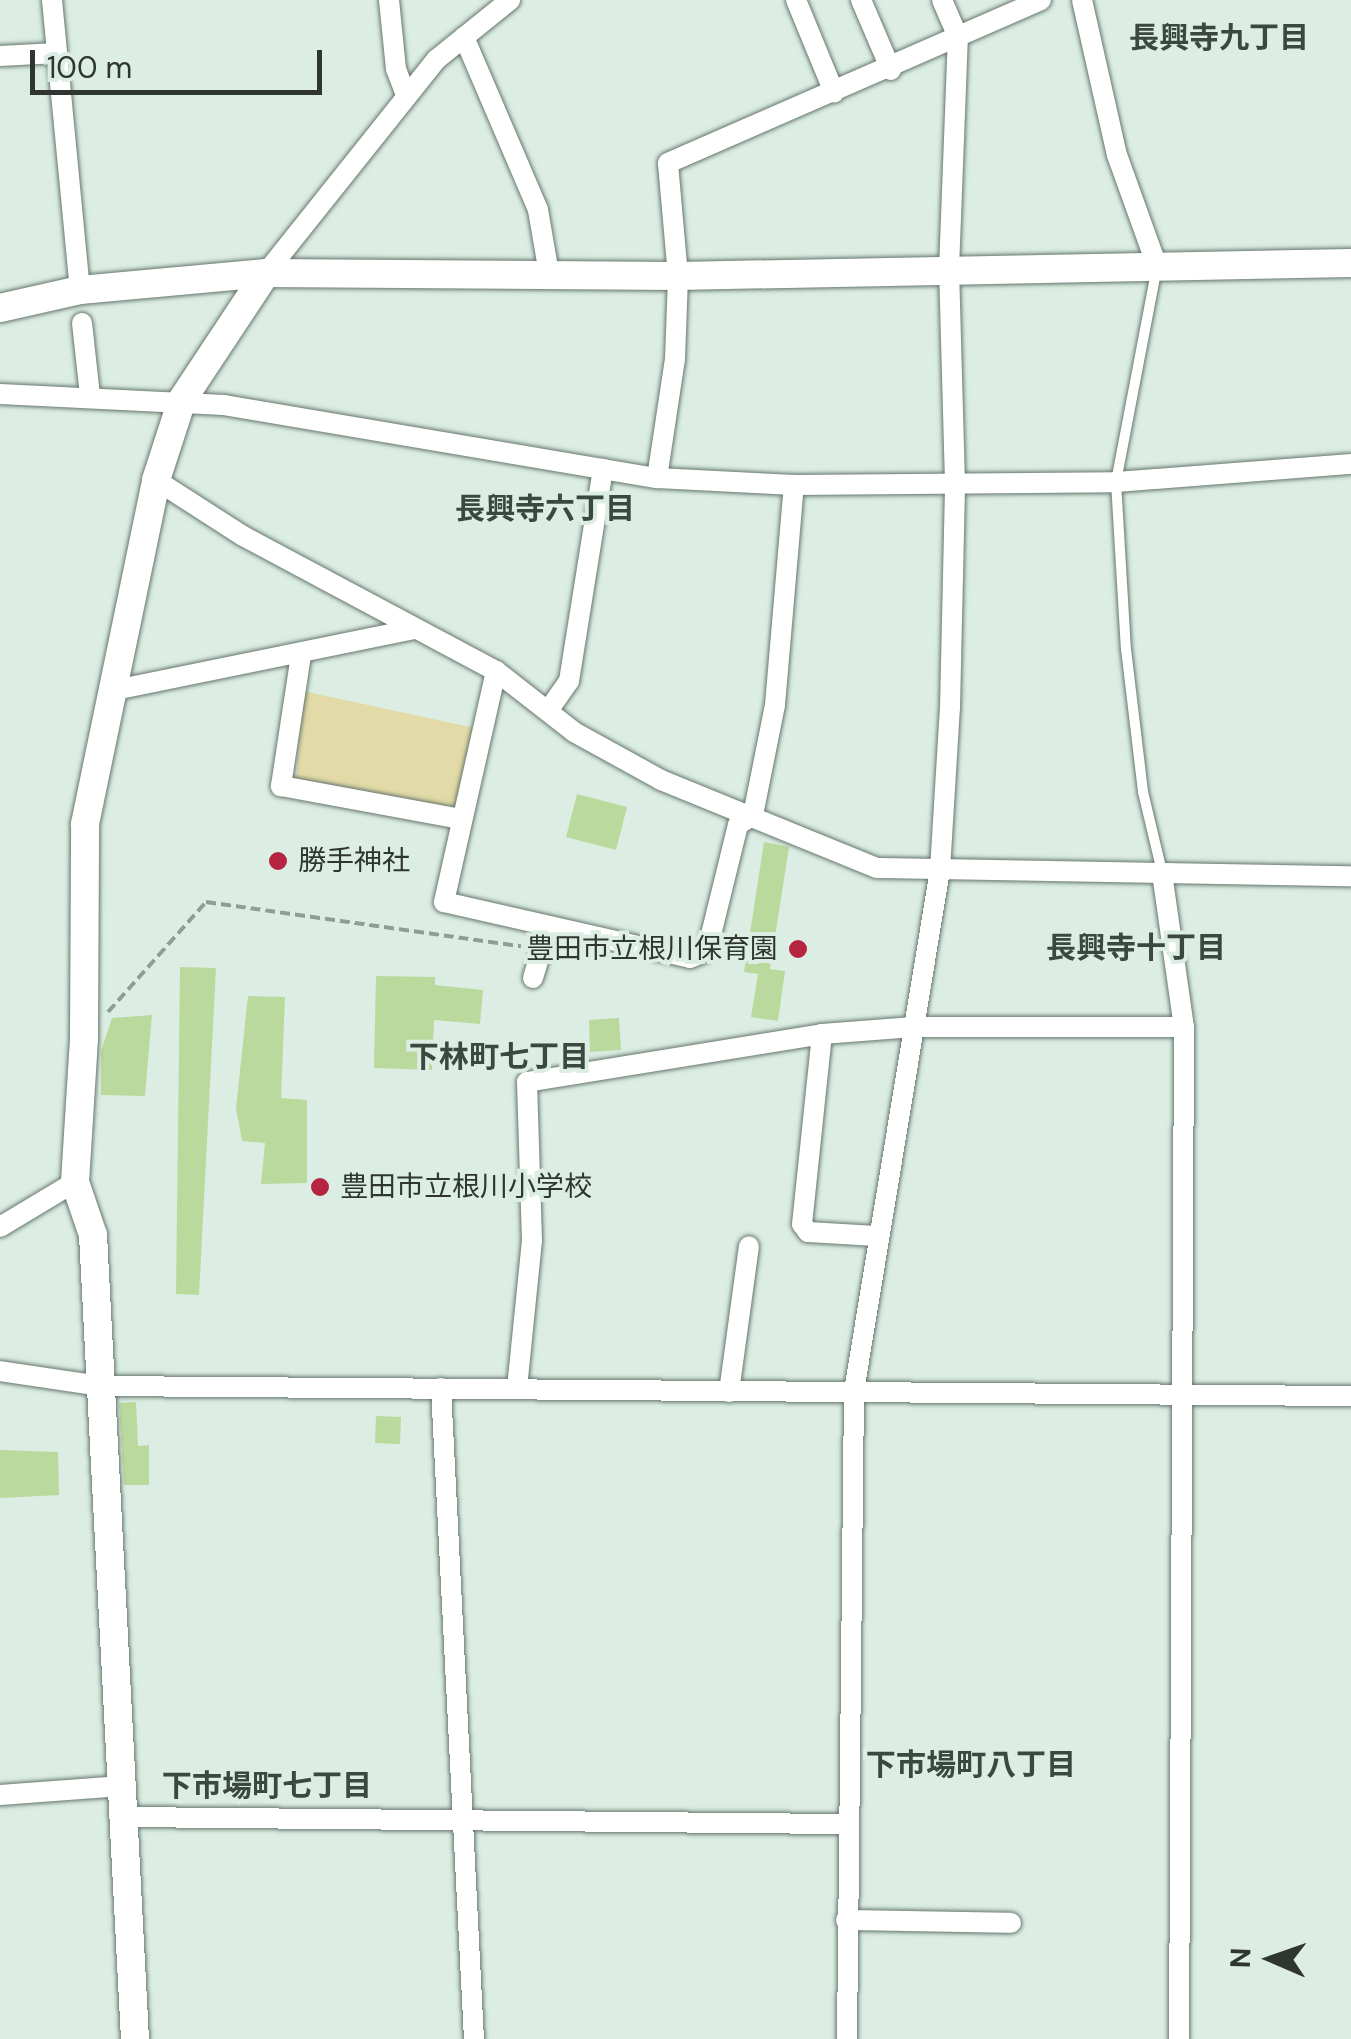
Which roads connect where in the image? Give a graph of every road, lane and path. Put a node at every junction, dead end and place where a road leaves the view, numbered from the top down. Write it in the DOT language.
graph roads {
  1 [pos="52,0"];
  2 [pos="389,0"];
  3 [pos="510,0"];
  4 [pos="796,0"];
  5 [pos="861,0"];
  6 [pos="942,0"];
  7 [pos="1042,0"];
  8 [pos="1082,0"];
  9 [pos="958,37"];
  10 [pos="464,38"];
  11 [pos="57,53"];
  12 [pos="0,56"];
  13 [pos="891,70"];
  14 [pos="834,92"];
  15 [pos="406,95"];
  16 [pos="1351,263"];
  17 [pos="1157,266"];
  18 [pos="949,269"];
  19 [pos="266,273"];
  20 [pos="549,274"];
  21 [pos="678,276"];
  22 [pos="80,290"];
  23 [pos="0,308"];
  24 [pos="82,323"];
  25 [pos="0,394"];
  26 [pos="90,396"];
  27 [pos="182,400"];
  28 [pos="1351,464"];
  29 [pos="603,470"];
  30 [pos="657,478"];
  31 [pos="156,480"];
  32 [pos="955,482"];
  33 [pos="1116,482"];
  34 [pos="794,485"];
  35 [pos="416,629"];
  36 [pos="301,655"];
  37 [pos="496,671"];
  38 [pos="110,691"];
  39 [pos="550,708"];
  40 [pos="753,814"];
  41 [pos="461,819"];
  42 [pos="940,870"];
  43 [pos="1162,873"];
  44 [pos="1351,876"];
  45 [pos="548,928"];
  46 [pos="540,948"];
  47 [pos="533,978"];
  48 [pos="1184,1026"];
  49 [pos="914,1027"];
  50 [pos="822,1034"];
  51 [pos="84,1038"];
  52 [pos="75,1182"];
  53 [pos="0,1227"];
  54 [pos="876,1236"];
  55 [pos="749,1246"];
  56 [pos="0,1371"];
  57 [pos="100,1386"];
  58 [pos="440,1388"];
  59 [pos="517,1388"];
  60 [pos="854,1391"];
  61 [pos="729,1392"];
  62 [pos="1186,1394"];
  63 [pos="1351,1396"];
  64 [pos="122,1786"];
  65 [pos="0,1796"];
  66 [pos="124,1818"];
  67 [pos="460,1818"];
  68 [pos="846,1824"];
  69 [pos="846,1920"];
  70 [pos="1011,1923"];
  71 [pos="136,2039"];
  72 [pos="474,2039"];
  73 [pos="847,2039"];
  74 [pos="1179,2039"];
  1 -- 11 [label="street"];
  2 -- 15 [label="street"];
  3 -- 10 [label="street"];
  4 -- 14 [label="street"];
  5 -- 13 [label="street"];
  6 -- 9 [label="street"];
  7 -- 9 [label="street"];
  8 -- 17 [label="street"];
  9 -- 13 [label="street"];
  9 -- 18 [label="street"];
  10 -- 15 [label="street"];
  10 -- 20 [label="street"];
  11 -- 12 [label="street"];
  11 -- 22 [label="street"];
  13 -- 14 [label="street"];
  14 -- 21 [label="street"];
  15 -- 19 [label="street"];
  16 -- 17 [label="street"];
  17 -- 18 [label="street"];
  17 -- 33 [label="lane"];
  18 -- 21 [label="street"];
  18 -- 32 [label="street"];
  19 -- 20 [label="street"];
  19 -- 22 [label="street"];
  19 -- 27 [label="street"];
  20 -- 21 [label="street"];
  21 -- 30 [label="street"];
  22 -- 23 [label="street"];
  24 -- 26 [label="street"];
  25 -- 26 [label="street"];
  26 -- 27 [label="street"];
  27 -- 29 [label="street"];
  27 -- 31 [label="street"];
  28 -- 33 [label="street"];
  29 -- 30 [label="street"];
  29 -- 39 [label="street"];
  30 -- 34 [label="street"];
  31 -- 35 [label="street"];
  31 -- 38 [label="street"];
  32 -- 33 [label="street"];
  32 -- 34 [label="street"];
  32 -- 42 [label="street"];
  33 -- 43 [label="lane"];
  34 -- 40 [label="street"];
  35 -- 36 [label="street"];
  35 -- 37 [label="street"];
  36 -- 38 [label="street"];
  36 -- 41 [label="street"];
  37 -- 39 [label="street"];
  37 -- 41 [label="street"];
  38 -- 51 [label="street"];
  39 -- 40 [label="street"];
  40 -- 42 [label="street"];
  40 -- 45 [label="street"];
  41 -- 45 [label="street"];
  42 -- 43 [label="street"];
  42 -- 49 [label="street"];
  43 -- 44 [label="street"];
  43 -- 48 [label="street"];
  45 -- 46 [label="street"];
  46 -- 47 [label="street"];
  46 -- 51 [label="path"];
  48 -- 49 [label="street"];
  48 -- 62 [label="street"];
  49 -- 50 [label="street"];
  49 -- 54 [label="street"];
  50 -- 54 [label="street"];
  50 -- 59 [label="street"];
  51 -- 52 [label="street"];
  52 -- 53 [label="street"];
  52 -- 57 [label="street"];
  54 -- 60 [label="street"];
  55 -- 61 [label="street"];
  56 -- 57 [label="street"];
  57 -- 58 [label="street"];
  57 -- 64 [label="street"];
  58 -- 59 [label="street"];
  58 -- 67 [label="street"];
  59 -- 61 [label="street"];
  60 -- 61 [label="street"];
  60 -- 62 [label="street"];
  60 -- 68 [label="street"];
  62 -- 63 [label="street"];
  62 -- 74 [label="street"];
  64 -- 65 [label="street"];
  64 -- 66 [label="street"];
  66 -- 67 [label="street"];
  66 -- 71 [label="street"];
  67 -- 68 [label="street"];
  67 -- 72 [label="street"];
  68 -- 69 [label="street"];
  69 -- 70 [label="street"];
  69 -- 73 [label="street"];
}
